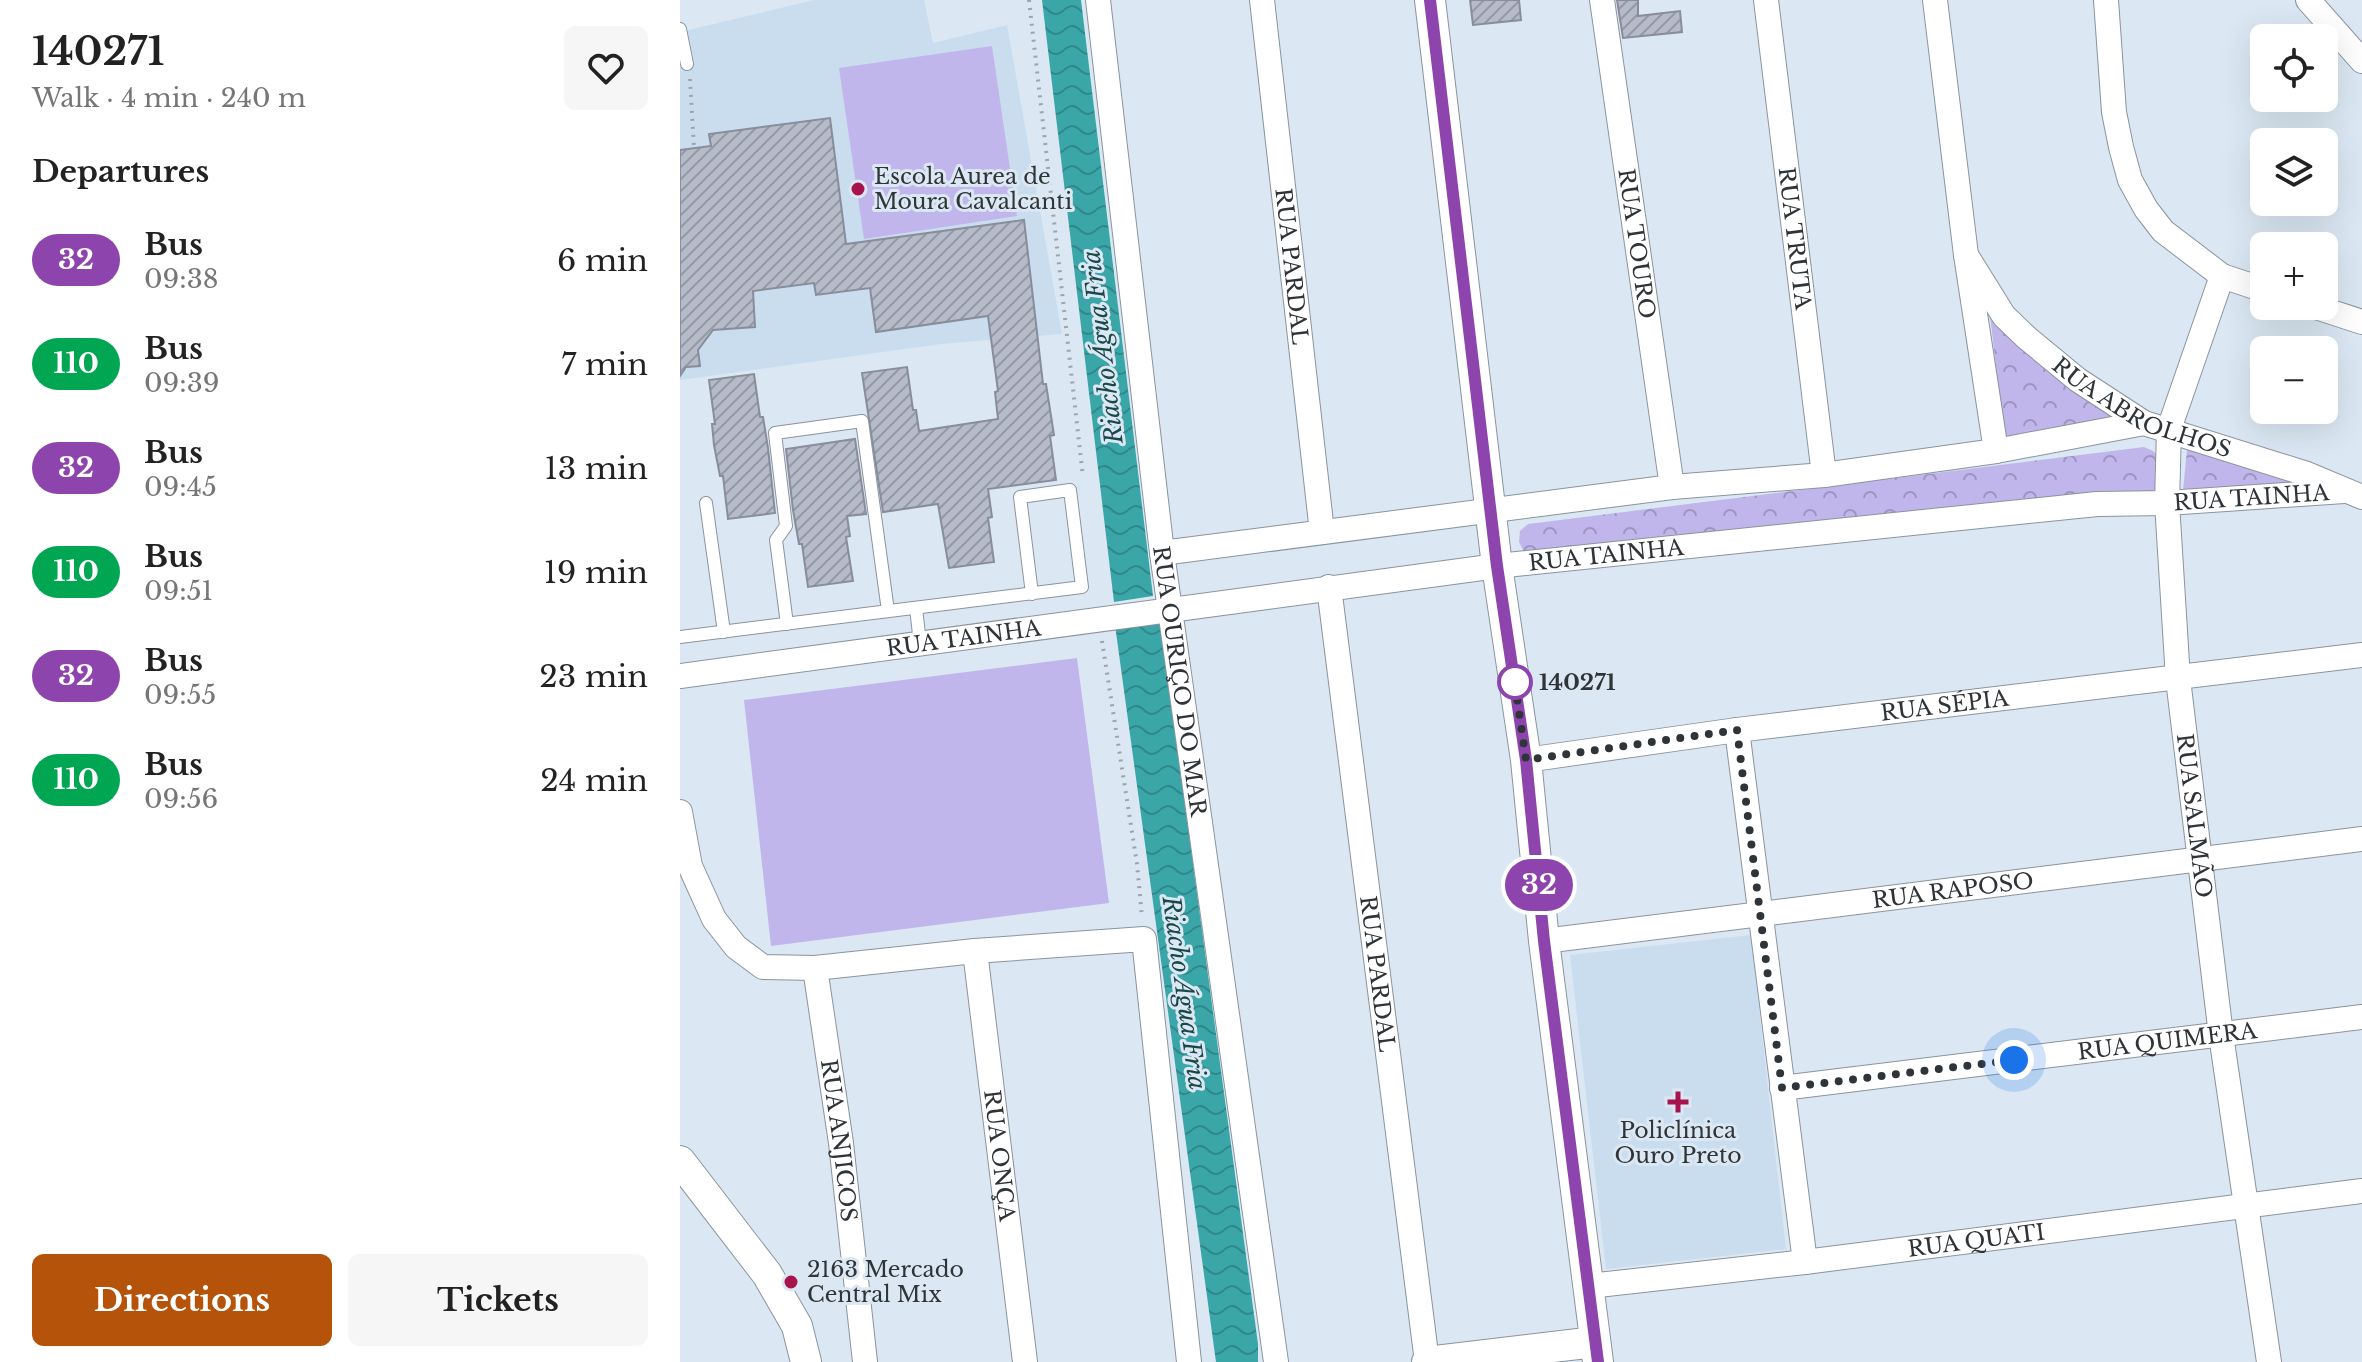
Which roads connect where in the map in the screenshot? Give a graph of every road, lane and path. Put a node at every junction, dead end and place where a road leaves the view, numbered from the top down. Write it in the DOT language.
graph roads {
  1 [pos="1029,0"];
  2 [pos="1098,0"];
  3 [pos="1262,0"];
  4 [pos="1430,0"];
  5 [pos="1602,0"];
  6 [pos="1766,0"];
  7 [pos="1935,0"];
  8 [pos="2106,0"];
  9 [pos="2308,0"];
  10 [pos="680,29"];
  11 [pos="2362,61"];
  12 [pos="687,64"];
  13 [pos="694,148"];
  14 [pos="1966,255"];
  15 [pos="2222,276"];
  16 [pos="2250,285"];
  17 [pos="2338,314"];
  18 [pos="2362,322"];
  19 [pos="2144,423"];
  20 [pos="2169,429"];
  21 [pos="1996,451"];
  22 [pos="1824,475"];
  23 [pos="1084,487"];
  24 [pos="1672,487"];
  25 [pos="2353,494"];
  26 [pos="706,503"];
  27 [pos="2167,503"];
  28 [pos="1491,513"];
  29 [pos="1322,532"];
  30 [pos="1162,553"];
  31 [pos="1497,566"];
  32 [pos="1329,587"];
  33 [pos="1032,594"];
  34 [pos="916,608"];
  35 [pos="1166,609"];
  36 [pos="888,611"];
  37 [pos="1103,618"];
  38 [pos="787,624"];
  39 [pos="724,632"];
  40 [pos="680,637"];
  41 [pos="920,643"];
  42 [pos="2362,655"];
  43 [pos="680,676"];
  44 [pos="2178,679"];
  45 [pos="1737,730"];
  46 [pos="1526,760"];
  47 [pos="680,812"];
  48 [pos="2362,839"];
  49 [pos="2201,858"];
  50 [pos="1759,913"];
  51 [pos="1144,939"];
  52 [pos="1544,941"];
  53 [pos="975,951"];
  54 [pos="815,968"];
  55 [pos="2362,1017"];
  56 [pos="2221,1035"];
  57 [pos="1782,1088"];
  58 [pos="680,1161"];
  59 [pos="2362,1191"];
  60 [pos="2248,1205"];
  61 [pos="1805,1262"];
  62 [pos="1589,1286"];
  63 [pos="1596,1352"];
  64 [pos="806,1362"];
  65 [pos="865,1362"];
  66 [pos="1025,1362"];
  67 [pos="1189,1362"];
  68 [pos="1276,1362"];
  69 [pos="1427,1362"];
  70 [pos="2269,1362"];
  1 -- 23 [label="path"];
  2 -- 30 [label="street, RUA OURIÇO DO MAR"];
  3 -- 29 [label="street, RUA PARDAL"];
  4 -- 28 [label="street"];
  5 -- 24 [label="street, RUA TOURO"];
  6 -- 22 [label="street, RUA TRUTA"];
  7 -- 14 [label="street, RUA ABROLHOS"];
  8 -- 15 [label="street"];
  9 -- 11 [label="street"];
  10 -- 12 [label="lane"];
  12 -- 13 [label="path"];
  14 -- 19 [label="street, RUA ABROLHOS"];
  14 -- 21 [label="street, RUA ABROLHOS"];
  15 -- 16 [label="street"];
  15 -- 20 [label="street, RUA SALMÃO"];
  17 -- 18 [label="street"];
  19 -- 20 [label="street, RUA ABROLHOS"];
  19 -- 21 [label="street"];
  20 -- 25 [label="street, RUA ABROLHOS"];
  20 -- 27 [label="street, RUA SALMÃO"];
  21 -- 22 [label="street"];
  22 -- 24 [label="street"];
  24 -- 28 [label="street"];
  25 -- 27 [label="street, RUA TAINHA"];
  26 -- 39 [label="lane"];
  27 -- 31 [label="street, RUA TAINHA"];
  27 -- 44 [label="street, RUA SALMÃO"];
  28 -- 29 [label="street"];
  28 -- 31 [label="street"];
  29 -- 30 [label="street"];
  30 -- 35 [label="street, RUA OURIÇO DO MAR"];
  31 -- 32 [label="street, RUA TAINHA"];
  31 -- 46 [label="street"];
  32 -- 35 [label="street, RUA TAINHA"];
  32 -- 69 [label="street, RUA PARDAL"];
  33 -- 33 [label="lane"];
  33 -- 34 [label="lane"];
  34 -- 36 [label="lane"];
  34 -- 41 [label="lane"];
  35 -- 37 [label="street, RUA TAINHA"];
  35 -- 68 [label="street, RUA OURIÇO DO MAR"];
  36 -- 38 [label="lane"];
  36 -- 38 [label="lane"];
  37 -- 41 [label="street, RUA TAINHA"];
  37 -- 51 [label="path"];
  38 -- 39 [label="lane"];
  39 -- 40 [label="lane"];
  41 -- 43 [label="street, RUA TAINHA"];
  42 -- 44 [label="street, RUA SÉPIA"];
  44 -- 45 [label="street, RUA SÉPIA"];
  44 -- 49 [label="street, RUA SALMÃO"];
  45 -- 46 [label="street, RUA SÉPIA"];
  45 -- 50 [label="street"];
  46 -- 52 [label="street"];
  47 -- 54 [label="street"];
  48 -- 49 [label="street, RUA RAPOSO"];
  49 -- 50 [label="street, RUA RAPOSO"];
  49 -- 56 [label="street, RUA SALMÃO"];
  50 -- 52 [label="street, RUA RAPOSO"];
  50 -- 57 [label="street"];
  51 -- 53 [label="street"];
  51 -- 67 [label="street"];
  52 -- 62 [label="street"];
  53 -- 54 [label="street"];
  53 -- 66 [label="street, RUA ONÇA"];
  54 -- 65 [label="street, RUA ANJICOS"];
  55 -- 56 [label="street, RUA QUIMERA"];
  56 -- 57 [label="street, RUA QUIMERA"];
  56 -- 60 [label="street, RUA SALMÃO"];
  57 -- 61 [label="street"];
  58 -- 64 [label="street"];
  59 -- 60 [label="street, RUA QUATI"];
  60 -- 61 [label="street, RUA QUATI"];
  60 -- 70 [label="street, RUA SALMÃO"];
  61 -- 62 [label="street, RUA QUATI"];
  62 -- 63 [label="street"];
  63 -- 69 [label="street"];
}
